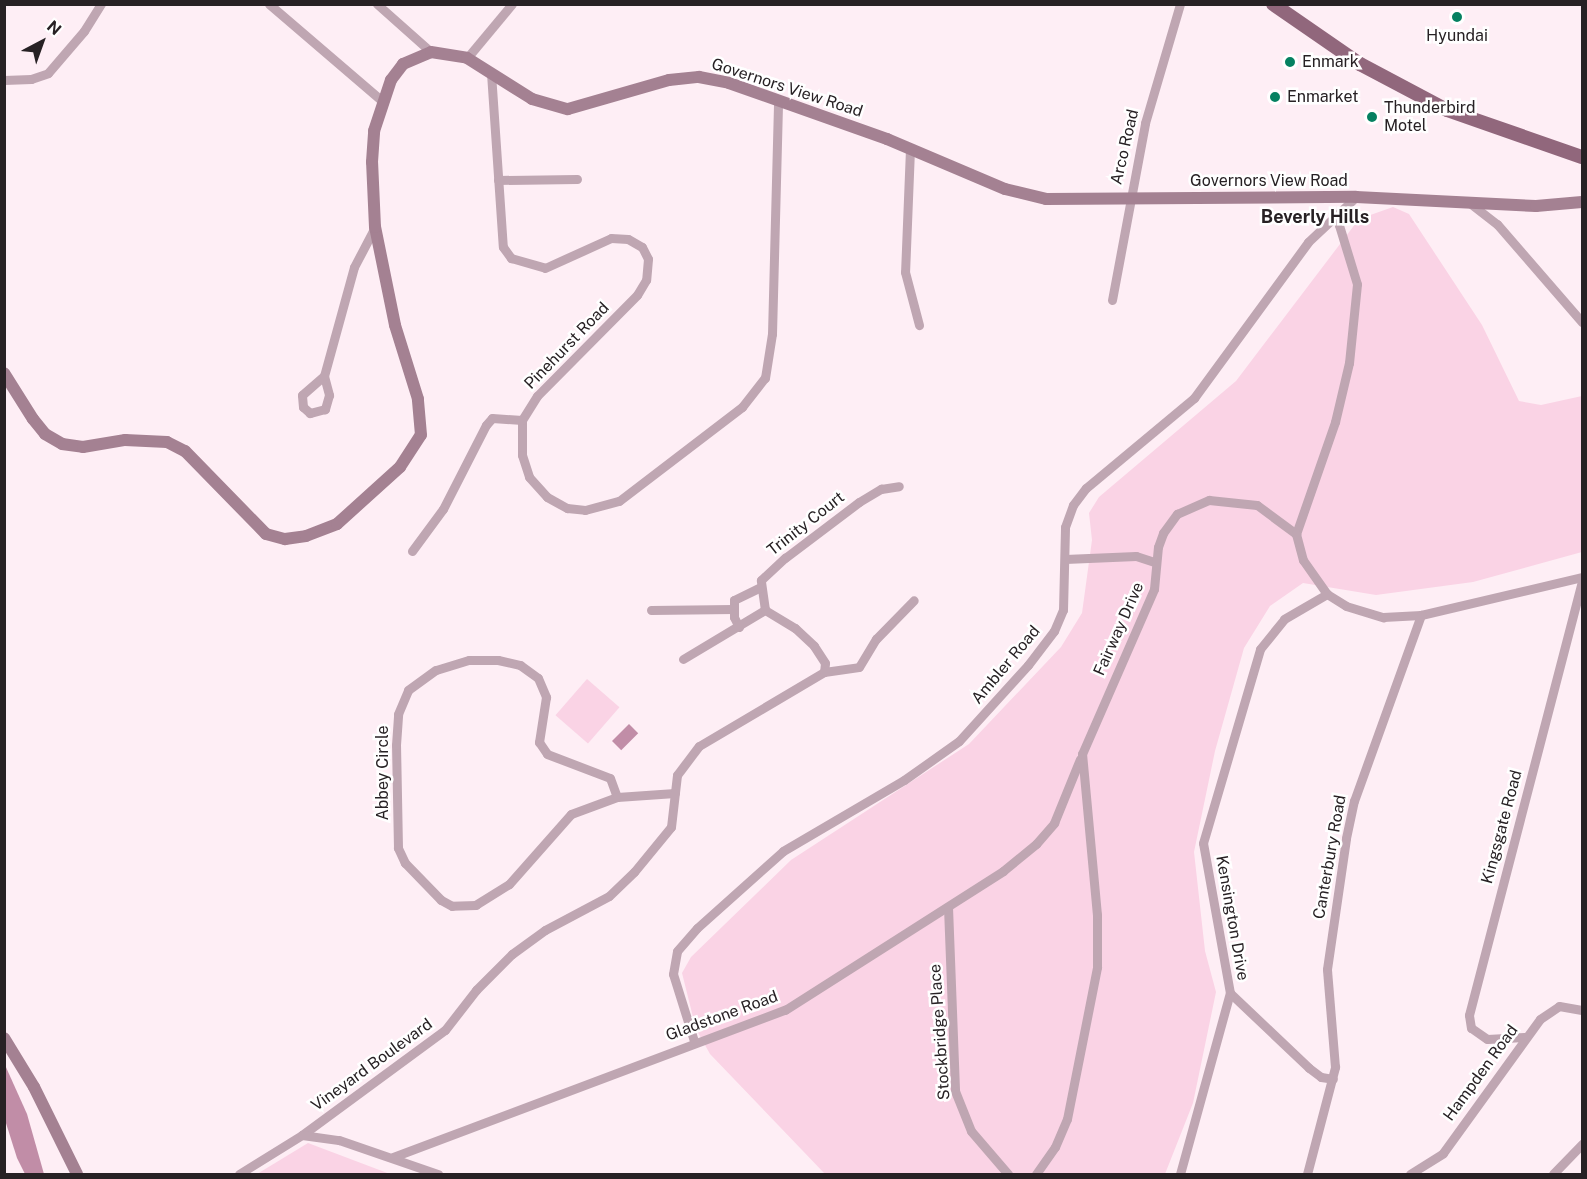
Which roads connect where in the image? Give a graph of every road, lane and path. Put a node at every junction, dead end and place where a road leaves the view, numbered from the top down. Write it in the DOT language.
graph roads {
  1 [pos="101,4"];
  2 [pos="269,4"];
  3 [pos="377,4"];
  4 [pos="512,4"];
  5 [pos="1180,4"];
  6 [pos="1273,4"];
  7 [pos="431,52"];
  8 [pos="467,58"];
  9 [pos="491,73"];
  10 [pos="4,80"];
  11 [pos="778,99"];
  12 [pos="382,101"];
  13 [pos="910,149"];
  14 [pos="1582,155"];
  15 [pos="577,179"];
  16 [pos="498,180"];
  17 [pos="1356,197"];
  18 [pos="1129,199"];
  19 [pos="1582,202"];
  20 [pos="1471,204"];
  21 [pos="1340,213"];
  22 [pos="375,227"];
  23 [pos="1112,300"];
  24 [pos="1582,322"];
  25 [pos="919,325"];
  26 [pos="4,373"];
  27 [pos="324,376"];
  28 [pos="522,420"];
  29 [pos="899,486"];
  30 [pos="1296,534"];
  31 [pos="412,551"];
  32 [pos="1065,559"];
  33 [pos="1155,562"];
  34 [pos="1582,578"];
  35 [pos="761,587"];
  36 [pos="1327,594"];
  37 [pos="914,600"];
  38 [pos="733,609"];
  39 [pos="651,610"];
  40 [pos="765,610"];
  41 [pos="1421,615"];
  42 [pos="740,627"];
  43 [pos="683,659"];
  44 [pos="824,672"];
  45 [pos="1082,754"];
  46 [pos="675,794"];
  47 [pos="617,797"];
  48 [pos="948,907"];
  49 [pos="1230,993"];
  50 [pos="1582,1010"];
  51 [pos="1524,1037"];
  52 [pos="4,1038"];
  53 [pos="694,1041"];
  54 [pos="1333,1079"];
  55 [pos="302,1135"];
  56 [pos="1582,1144"];
  57 [pos="393,1157"];
  58 [pos="77,1174"];
  59 [pos="239,1174"];
  60 [pos="438,1174"];
  61 [pos="1008,1174"];
  62 [pos="1036,1174"];
  63 [pos="1180,1174"];
  64 [pos="1307,1174"];
  65 [pos="1410,1174"];
  66 [pos="1553,1174"];
  1 -- 10 [label="street"];
  2 -- 12 [label="street"];
  3 -- 7 [label="street"];
  4 -- 8 [label="street"];
  5 -- 18 [label="street, Arco Road"];
  6 -- 14 [label="main road"];
  7 -- 8 [label="street, Governors View Road"];
  7 -- 12 [label="street"];
  8 -- 9 [label="street, Governors View Road"];
  9 -- 11 [label="street, Governors View Road"];
  9 -- 16 [label="street, Pinehurst Road"];
  11 -- 13 [label="street, Governors View Road"];
  11 -- 28 [label="street"];
  12 -- 22 [label="street"];
  13 -- 18 [label="street, Governors View Road"];
  13 -- 25 [label="street"];
  15 -- 16 [label="street"];
  16 -- 28 [label="street, Pinehurst Road"];
  17 -- 18 [label="street, Governors View Road"];
  17 -- 20 [label="street, Governors View Road"];
  17 -- 21 [label="street, Ambler Road"];
  18 -- 23 [label="street, Arco Road"];
  19 -- 20 [label="street, Governors View Road"];
  20 -- 24 [label="street"];
  21 -- 30 [label="street"];
  21 -- 32 [label="street, Ambler Road"];
  22 -- 26 [label="street"];
  22 -- 27 [label="street"];
  28 -- 31 [label="street"];
  29 -- 35 [label="street, Trinity Court"];
  30 -- 33 [label="street, Fairway Drive"];
  30 -- 36 [label="street"];
  32 -- 33 [label="street"];
  32 -- 53 [label="street, Ambler Road"];
  33 -- 45 [label="street, Fairway Drive"];
  34 -- 41 [label="street"];
  34 -- 51 [label="street, Kingsgate Road"];
  35 -- 38 [label="street"];
  35 -- 40 [label="street"];
  36 -- 41 [label="street"];
  36 -- 49 [label="street, Kensington Drive"];
  37 -- 44 [label="street"];
  38 -- 39 [label="street"];
  38 -- 42 [label="street"];
  40 -- 42 [label="street"];
  40 -- 44 [label="street"];
  41 -- 54 [label="street, Canterbury Road"];
  42 -- 43 [label="street"];
  44 -- 46 [label="street, Vineyard Boulevard"];
  45 -- 48 [label="street, Gladstone Road"];
  45 -- 62 [label="street, Fairway Drive"];
  46 -- 47 [label="street, Abbey Circle"];
  46 -- 55 [label="street, Vineyard Boulevard"];
  47 -- 47 [label="street, Abbey Circle"];
  48 -- 53 [label="street, Gladstone Road"];
  48 -- 61 [label="street, Stockbridge Place"];
  49 -- 54 [label="street"];
  49 -- 63 [label="street, Kensington Drive"];
  50 -- 51 [label="street, Hampden Road"];
  51 -- 65 [label="street, Hampden Road"];
  52 -- 58 [label="street"];
  53 -- 57 [label="street, Gladstone Road"];
  54 -- 64 [label="street"];
  55 -- 57 [label="street"];
  55 -- 59 [label="street"];
  56 -- 66 [label="street"];
  57 -- 60 [label="street"];
}
